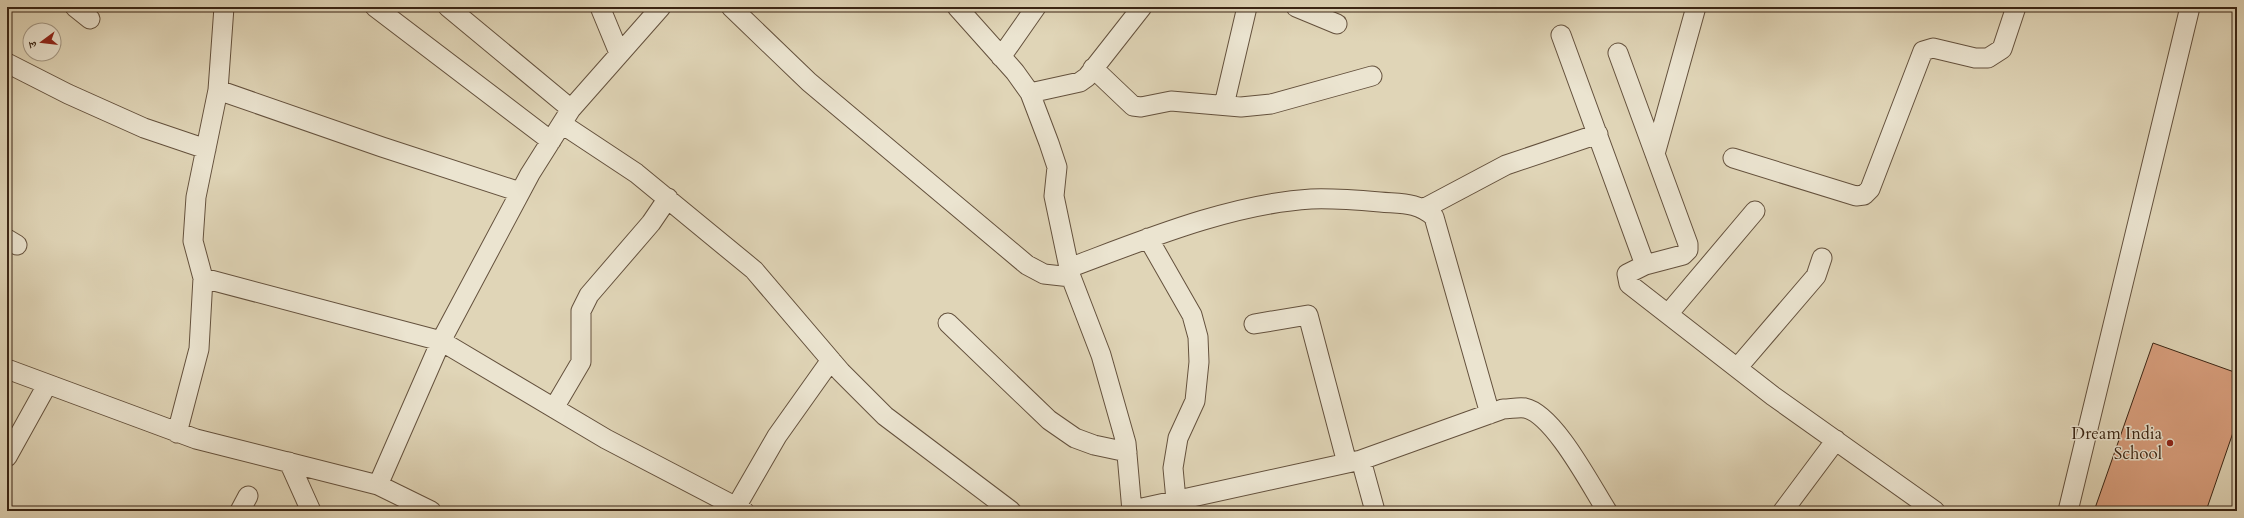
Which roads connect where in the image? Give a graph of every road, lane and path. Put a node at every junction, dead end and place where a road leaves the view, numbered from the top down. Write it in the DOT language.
graph roads {
  1 [pos="75,7"];
  2 [pos="224,7"];
  3 [pos="375,7"];
  4 [pos="448,7"];
  5 [pos="600,7"];
  6 [pos="661,7"];
  7 [pos="731,7"];
  8 [pos="957,7"];
  9 [pos="1036,7"];
  10 [pos="1142,7"];
  11 [pos="1247,7"];
  12 [pos="1296,7"];
  13 [pos="1696,7"];
  14 [pos="2016,7"];
  15 [pos="2190,7"];
  16 [pos="90,19"];
  17 [pos="1337,24"];
  18 [pos="1561,35"];
  19 [pos="619,53"];
  20 [pos="1618,53"];
  21 [pos="1001,57"];
  22 [pos="7,63"];
  23 [pos="1093,68"];
  24 [pos="1372,76"];
  25 [pos="218,90"];
  26 [pos="1030,93"];
  27 [pos="1224,105"];
  28 [pos="567,116"];
  29 [pos="1598,134"];
  30 [pos="551,141"];
  31 [pos="206,149"];
  32 [pos="1655,154"];
  33 [pos="1733,158"];
  34 [pos="520,192"];
  35 [pos="668,198"];
  36 [pos="1425,208"];
  37 [pos="1755,211"];
  38 [pos="1148,238"];
  39 [pos="1822,258"];
  40 [pos="1645,265"];
  41 [pos="1070,273"];
  42 [pos="203,278"];
  43 [pos="1668,314"];
  44 [pos="948,323"];
  45 [pos="1254,324"];
  46 [pos="441,341"];
  47 [pos="830,360"];
  48 [pos="1738,367"];
  49 [pos="7,368"];
  50 [pos="47,385"];
  51 [pos="554,408"];
  52 [pos="1490,414"];
  53 [pos="177,433"];
  54 [pos="1836,440"];
  55 [pos="1127,452"];
  56 [pos="7,457"];
  57 [pos="1354,461"];
  58 [pos="289,462"];
  59 [pos="378,485"];
  60 [pos="1176,500"];
  61 [pos="740,509"];
  62 [pos="311,511"];
  63 [pos="432,511"];
  64 [pos="1010,511"];
  65 [pos="1132,511"];
  66 [pos="1375,511"];
  67 [pos="1607,511"];
  68 [pos="1784,511"];
  69 [pos="1935,511"];
  70 [pos="2068,511"];
  1 -- 16 [label="street"];
  2 -- 25 [label="street"];
  3 -- 30 [label="street"];
  4 -- 28 [label="street"];
  5 -- 19 [label="street"];
  6 -- 19 [label="street"];
  7 -- 41 [label="street"];
  8 -- 21 [label="street"];
  9 -- 21 [label="street"];
  10 -- 23 [label="street"];
  11 -- 27 [label="street"];
  12 -- 17 [label="street"];
  13 -- 32 [label="street"];
  14 -- 33 [label="street"];
  15 -- 70 [label="street"];
  18 -- 29 [label="street"];
  19 -- 28 [label="street"];
  20 -- 32 [label="street"];
  21 -- 26 [label="street"];
  22 -- 31 [label="street"];
  23 -- 26 [label="street"];
  23 -- 27 [label="street"];
  24 -- 27 [label="street"];
  25 -- 31 [label="street"];
  25 -- 34 [label="street"];
  26 -- 41 [label="street"];
  28 -- 30 [label="street"];
  28 -- 35 [label="street"];
  29 -- 36 [label="street"];
  29 -- 40 [label="street"];
  30 -- 34 [label="street"];
  31 -- 42 [label="street"];
  32 -- 40 [label="street"];
  34 -- 46 [label="street"];
  35 -- 47 [label="street"];
  35 -- 51 [label="street"];
  36 -- 38 [label="street"];
  36 -- 52 [label="street"];
  37 -- 43 [label="street"];
  38 -- 41 [label="street"];
  38 -- 60 [label="street"];
  39 -- 48 [label="street"];
  40 -- 43 [label="street"];
  41 -- 55 [label="street"];
  42 -- 46 [label="street"];
  42 -- 53 [label="street"];
  43 -- 48 [label="street"];
  44 -- 55 [label="street"];
  45 -- 57 [label="street"];
  46 -- 51 [label="street"];
  46 -- 59 [label="street"];
  47 -- 61 [label="street"];
  47 -- 64 [label="street"];
  48 -- 54 [label="street"];
  49 -- 50 [label="street"];
  50 -- 53 [label="street"];
  50 -- 56 [label="street"];
  51 -- 61 [label="street"];
  52 -- 57 [label="street"];
  52 -- 67 [label="street"];
  53 -- 58 [label="street"];
  54 -- 68 [label="street"];
  54 -- 69 [label="street"];
  55 -- 65 [label="street"];
  57 -- 60 [label="street"];
  57 -- 66 [label="street"];
  58 -- 59 [label="street"];
  58 -- 62 [label="street"];
  59 -- 63 [label="street"];
  60 -- 65 [label="street"];
}
